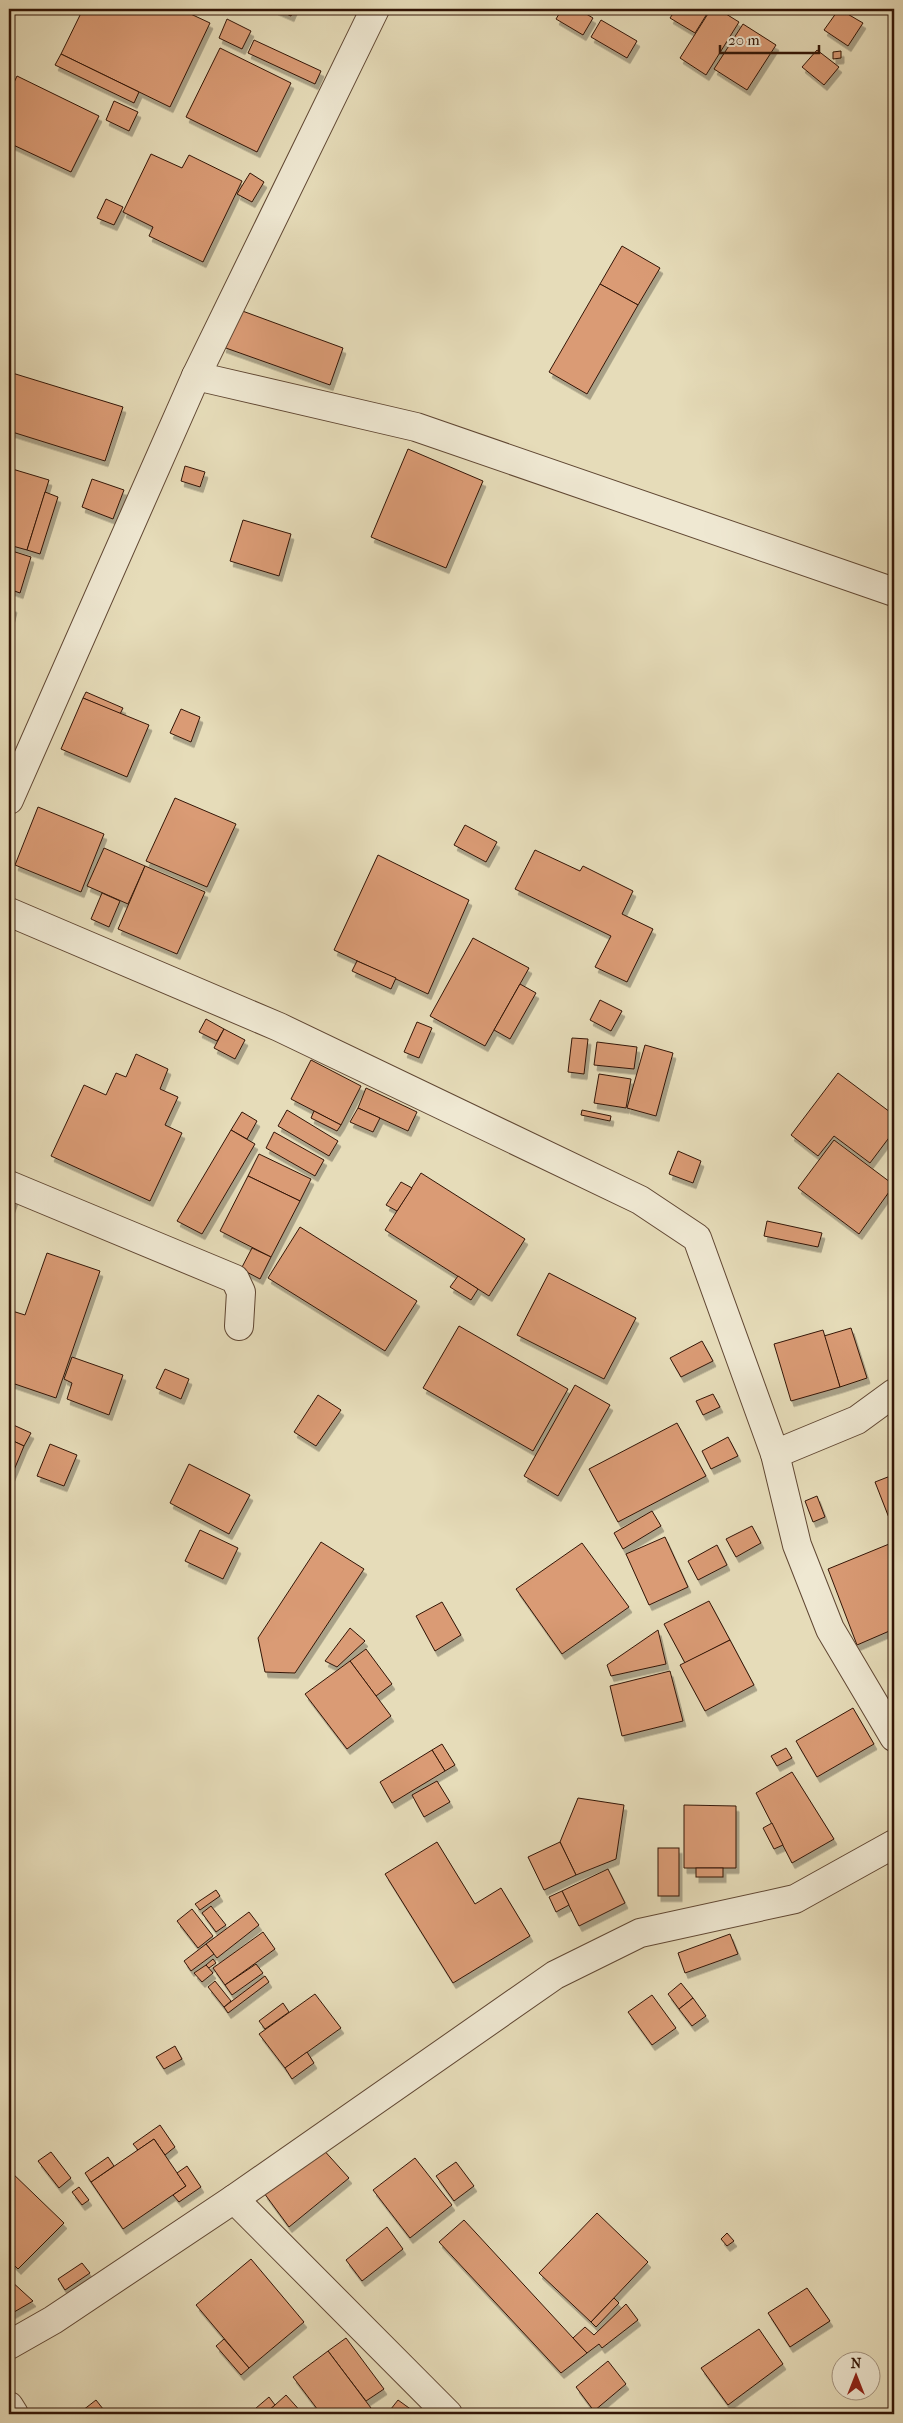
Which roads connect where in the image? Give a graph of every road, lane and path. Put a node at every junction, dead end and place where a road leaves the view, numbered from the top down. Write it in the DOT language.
graph roads {
  1 [pos="375,9"];
  2 [pos="196,376"];
  3 [pos="894,592"];
  4 [pos="9,800"];
  5 [pos="9,912"];
  6 [pos="9,1185"];
  7 [pos="239,1326"];
  8 [pos="894,1393"];
  9 [pos="775,1454"];
  10 [pos="894,1737"];
  11 [pos="894,1844"];
  12 [pos="234,2199"];
  13 [pos="9,2345"];
  14 [pos="9,2406"];
  15 [pos="14,2414"];
  16 [pos="448,2414"];
  1 -- 2 [label="street"];
  2 -- 3 [label="street"];
  2 -- 4 [label="street"];
  5 -- 9 [label="street"];
  6 -- 7 [label="street"];
  8 -- 9 [label="street"];
  9 -- 10 [label="street"];
  11 -- 12 [label="street"];
  12 -- 13 [label="street"];
  12 -- 16 [label="street"];
  14 -- 15 [label="street"];
}
